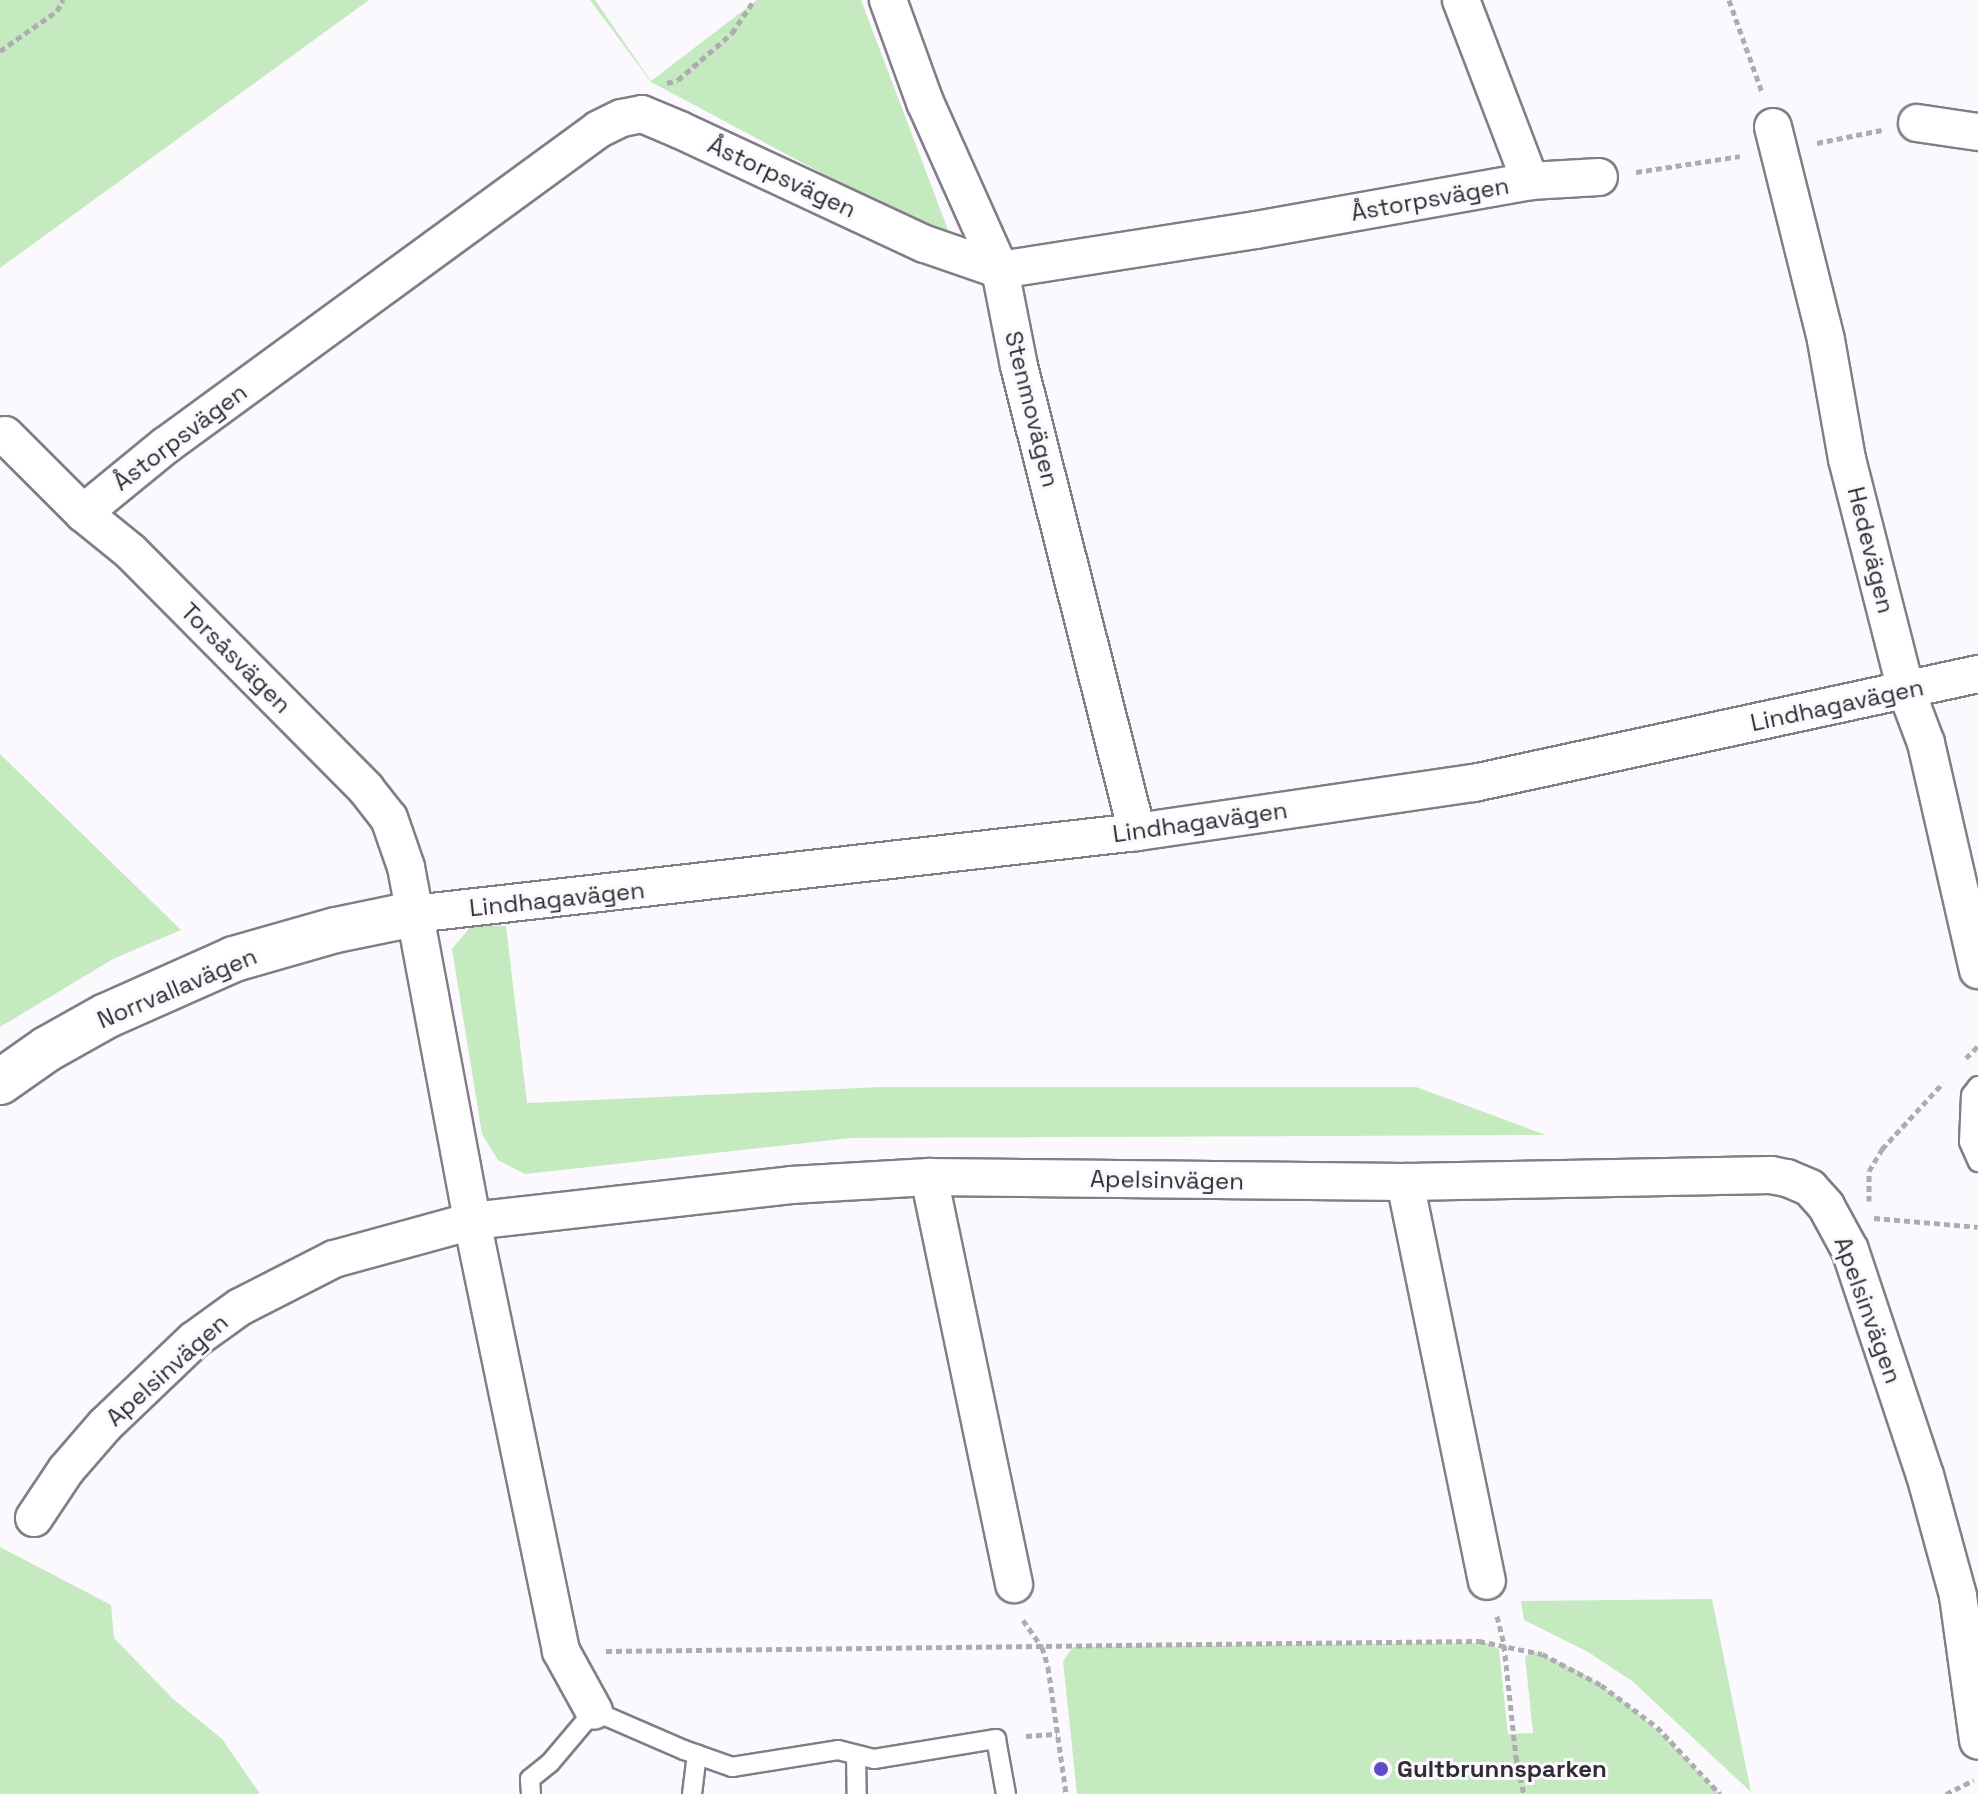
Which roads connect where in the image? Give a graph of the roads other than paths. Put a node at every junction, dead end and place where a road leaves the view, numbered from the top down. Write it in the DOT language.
graph roads {
  1 [pos="888,0"];
  2 [pos="1461,0"];
  3 [pos="1917,123"];
  4 [pos="1773,127"];
  5 [pos="1978,132"];
  6 [pos="1599,177"];
  7 [pos="1530,181"];
  8 [pos="1000,270"];
  9 [pos="5,435"];
  10 [pos="83,513"];
  11 [pos="1978,674"];
  12 [pos="1906,690"];
  13 [pos="1137,832"];
  14 [pos="414,914"];
  15 [pos="1978,970"];
  16 [pos="0,1082"];
  17 [pos="1978,1086"];
  18 [pos="1978,1162"];
  19 [pos="929,1177"];
  20 [pos="1405,1182"];
  21 [pos="472,1221"];
  22 [pos="34,1518"];
  23 [pos="1487,1581"];
  24 [pos="1014,1584"];
  25 [pos="594,1711"];
  26 [pos="1978,1741"];
  27 [pos="697,1754"];
  28 [pos="856,1755"];
  29 [pos="531,1794"];
  30 [pos="692,1794"];
  31 [pos="857,1794"];
  32 [pos="1006,1794"];
  1 -- 8 [label="street, Stenmovägen"];
  2 -- 7 [label="street"];
  3 -- 5 [label="street"];
  4 -- 12 [label="street, Hedevägen"];
  6 -- 7 [label="street, Åstorpsvägen"];
  7 -- 8 [label="street, Åstorpsvägen"];
  8 -- 10 [label="street, Åstorpsvägen"];
  8 -- 13 [label="street, Stenmovägen"];
  9 -- 10 [label="street, Torsåsvägen"];
  10 -- 14 [label="street, Torsåsvägen"];
  11 -- 12 [label="street, Lindhagavägen"];
  12 -- 13 [label="street, Lindhagavägen"];
  12 -- 15 [label="street, Hedevägen"];
  13 -- 14 [label="street, Lindhagavägen"];
  14 -- 16 [label="street, Norrvallavägen"];
  14 -- 21 [label="street"];
  17 -- 18 [label="lane"];
  19 -- 20 [label="street, Apelsinvägen"];
  19 -- 21 [label="street, Apelsinvägen"];
  19 -- 24 [label="street"];
  20 -- 23 [label="street"];
  20 -- 26 [label="street, Apelsinvägen"];
  21 -- 22 [label="street, Apelsinvägen"];
  21 -- 25 [label="street"];
  25 -- 27 [label="lane"];
  25 -- 29 [label="lane"];
  27 -- 28 [label="lane"];
  27 -- 30 [label="lane"];
  28 -- 31 [label="lane"];
  28 -- 32 [label="lane"];
}
